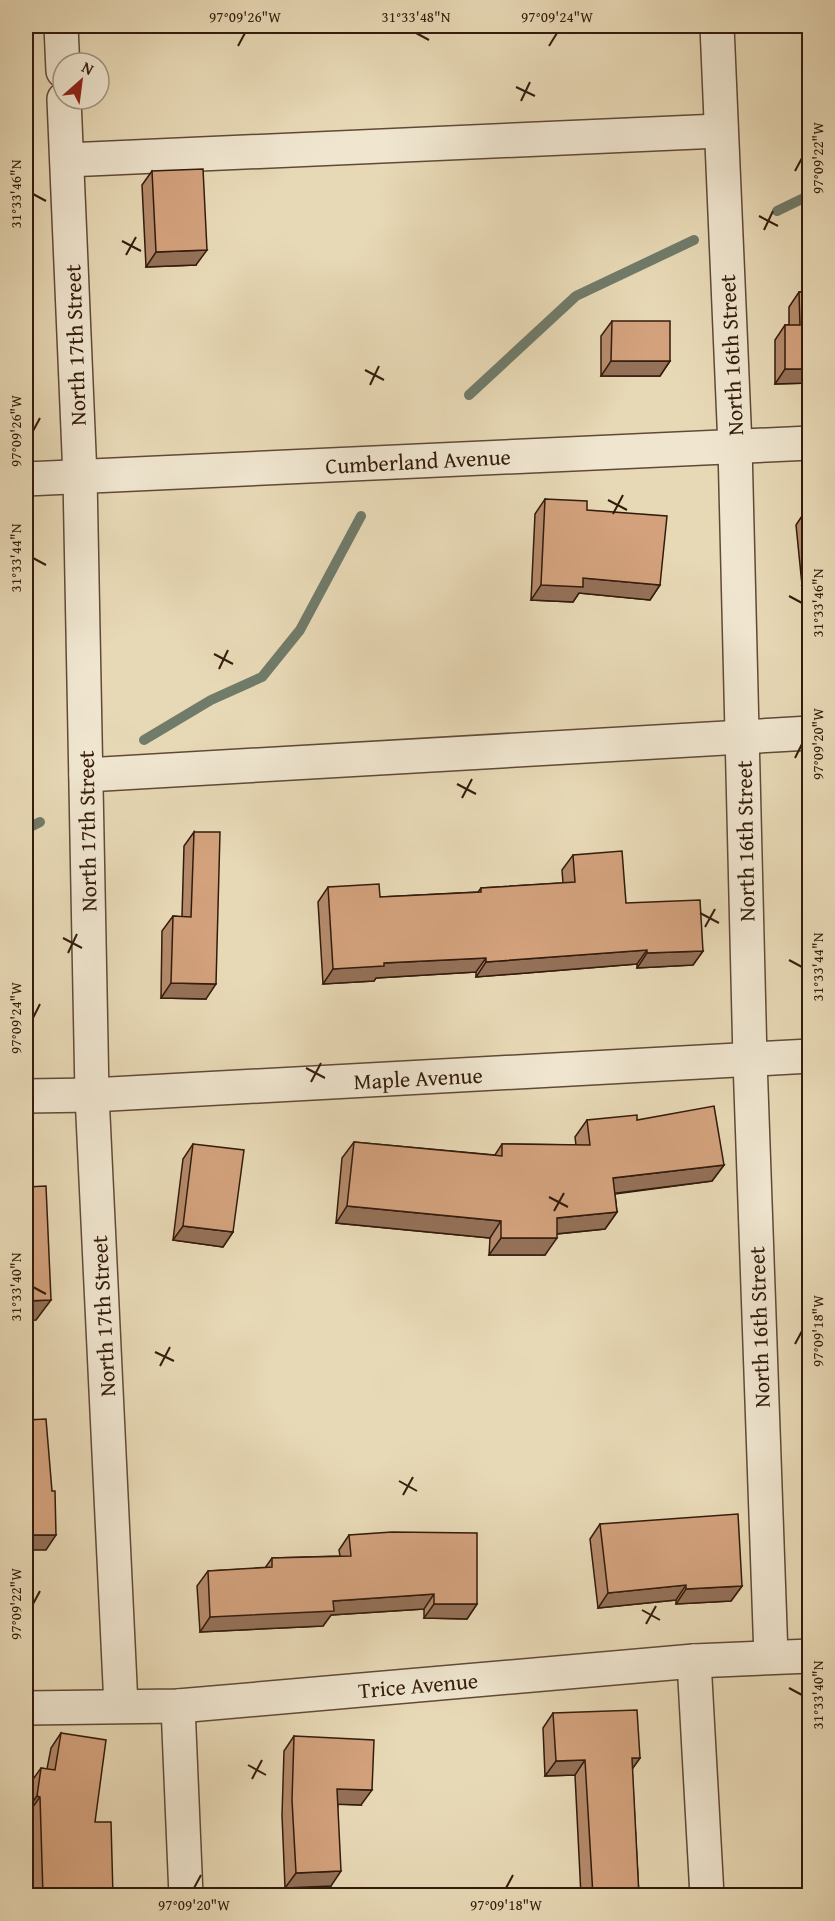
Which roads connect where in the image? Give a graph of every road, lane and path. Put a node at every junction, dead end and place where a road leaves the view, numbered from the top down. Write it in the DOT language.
graph roads {
  1 [pos="61,26"];
  2 [pos="717,26"];
  3 [pos="62,51"];
  4 [pos="65,111"];
  5 [pos="719,130"];
  6 [pos="68,160"];
  7 [pos="810,443"];
  8 [pos="735,446"];
  9 [pos="80,477"];
  10 [pos="26,478"];
  11 [pos="810,733"];
  12 [pos="742,736"];
  13 [pos="86,775"];
  14 [pos="810,1056"];
  15 [pos="750,1060"];
  16 [pos="92,1095"];
  17 [pos="26,1096"];
  18 [pos="810,1656"];
  19 [pos="771,1657"];
  20 [pos="694,1661"];
  21 [pos="122,1706"];
  22 [pos="178,1706"];
  23 [pos="26,1708"];
  24 [pos="186,1896"];
  25 [pos="707,1896"];
  1 -- 3 [label="street"];
  2 -- 5 [label="street, North 16th Street"];
  4 -- 6 [label="street, North 17th Street"];
  5 -- 6 [label="street"];
  5 -- 8 [label="street, North 16th Street"];
  6 -- 9 [label="street, North 17th Street"];
  7 -- 8 [label="street, Cumberland Avenue"];
  8 -- 9 [label="street, Cumberland Avenue"];
  8 -- 12 [label="street, North 16th Street"];
  9 -- 10 [label="street, Cumberland Avenue"];
  9 -- 13 [label="street, North 17th Street"];
  11 -- 12 [label="street"];
  12 -- 13 [label="street"];
  12 -- 15 [label="street, North 16th Street"];
  13 -- 16 [label="street, North 17th Street"];
  14 -- 15 [label="street, Maple Avenue"];
  15 -- 16 [label="street, Maple Avenue"];
  15 -- 19 [label="street, North 16th Street"];
  16 -- 17 [label="street, Maple Avenue"];
  16 -- 21 [label="street, North 17th Street"];
  18 -- 19 [label="street, Trice Avenue"];
  19 -- 20 [label="street, Trice Avenue"];
  20 -- 22 [label="street, Trice Avenue"];
  20 -- 25 [label="street"];
  21 -- 22 [label="street, Trice Avenue"];
  21 -- 23 [label="street, Trice Avenue"];
  22 -- 24 [label="street"];
}
